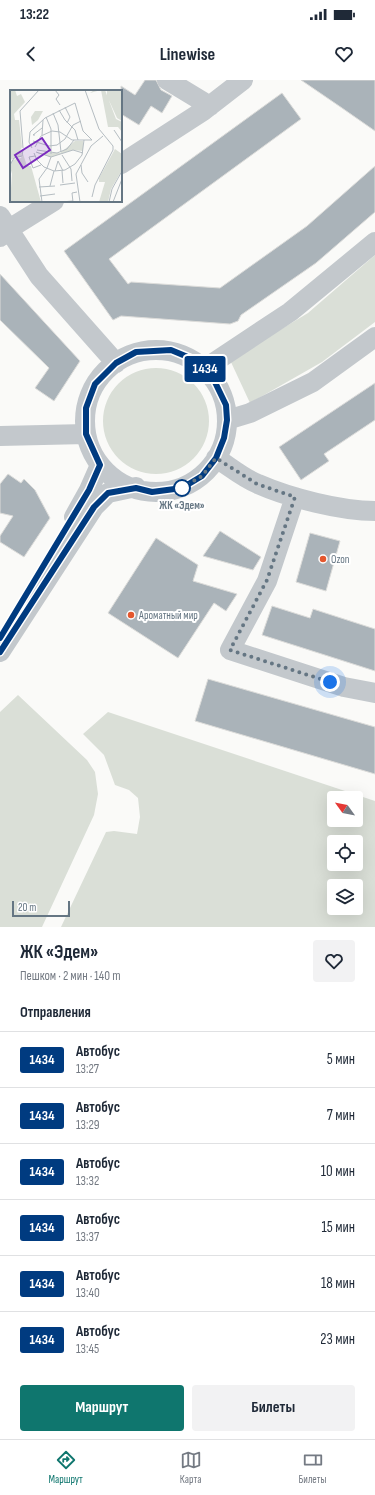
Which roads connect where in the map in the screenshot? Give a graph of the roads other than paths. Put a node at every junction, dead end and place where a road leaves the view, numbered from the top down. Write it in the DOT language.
graph roads {
  1 [pos="167,80"];
  2 [pos="243,80"];
  3 [pos="210,106"];
  4 [pos="122,163"];
  5 [pos="52,202"];
  6 [pos="3,227"];
  7 [pos="375,242"];
  8 [pos="375,337"];
  9 [pos="116,363"];
  10 [pos="204,369"];
  11 [pos="227,420"];
  12 [pos="86,434"];
  13 [pos="0,436"];
  14 [pos="216,458"];
  15 [pos="100,465"];
  16 [pos="136,488"];
  17 [pos="295,497"];
  18 [pos="375,511"];
  19 [pos="0,638"];
  20 [pos="0,652"];
  21 [pos="375,693"];
  1 -- 3 [label="street"];
  2 -- 3 [label="street"];
  3 -- 4 [label="street"];
  5 -- 6 [label="street"];
  6 -- 9 [label="street"];
  7 -- 10 [label="street"];
  8 -- 11 [label="street"];
  9 -- 10 [label="street"];
  9 -- 12 [label="street"];
  10 -- 11 [label="street"];
  11 -- 14 [label="street"];
  12 -- 13 [label="street"];
  12 -- 15 [label="street"];
  14 -- 16 [label="street"];
  14 -- 17 [label="street"];
  15 -- 16 [label="street"];
  15 -- 19 [label="street"];
  16 -- 20 [label="street"];
  17 -- 18 [label="street"];
  17 -- 21 [label="street"];
}
